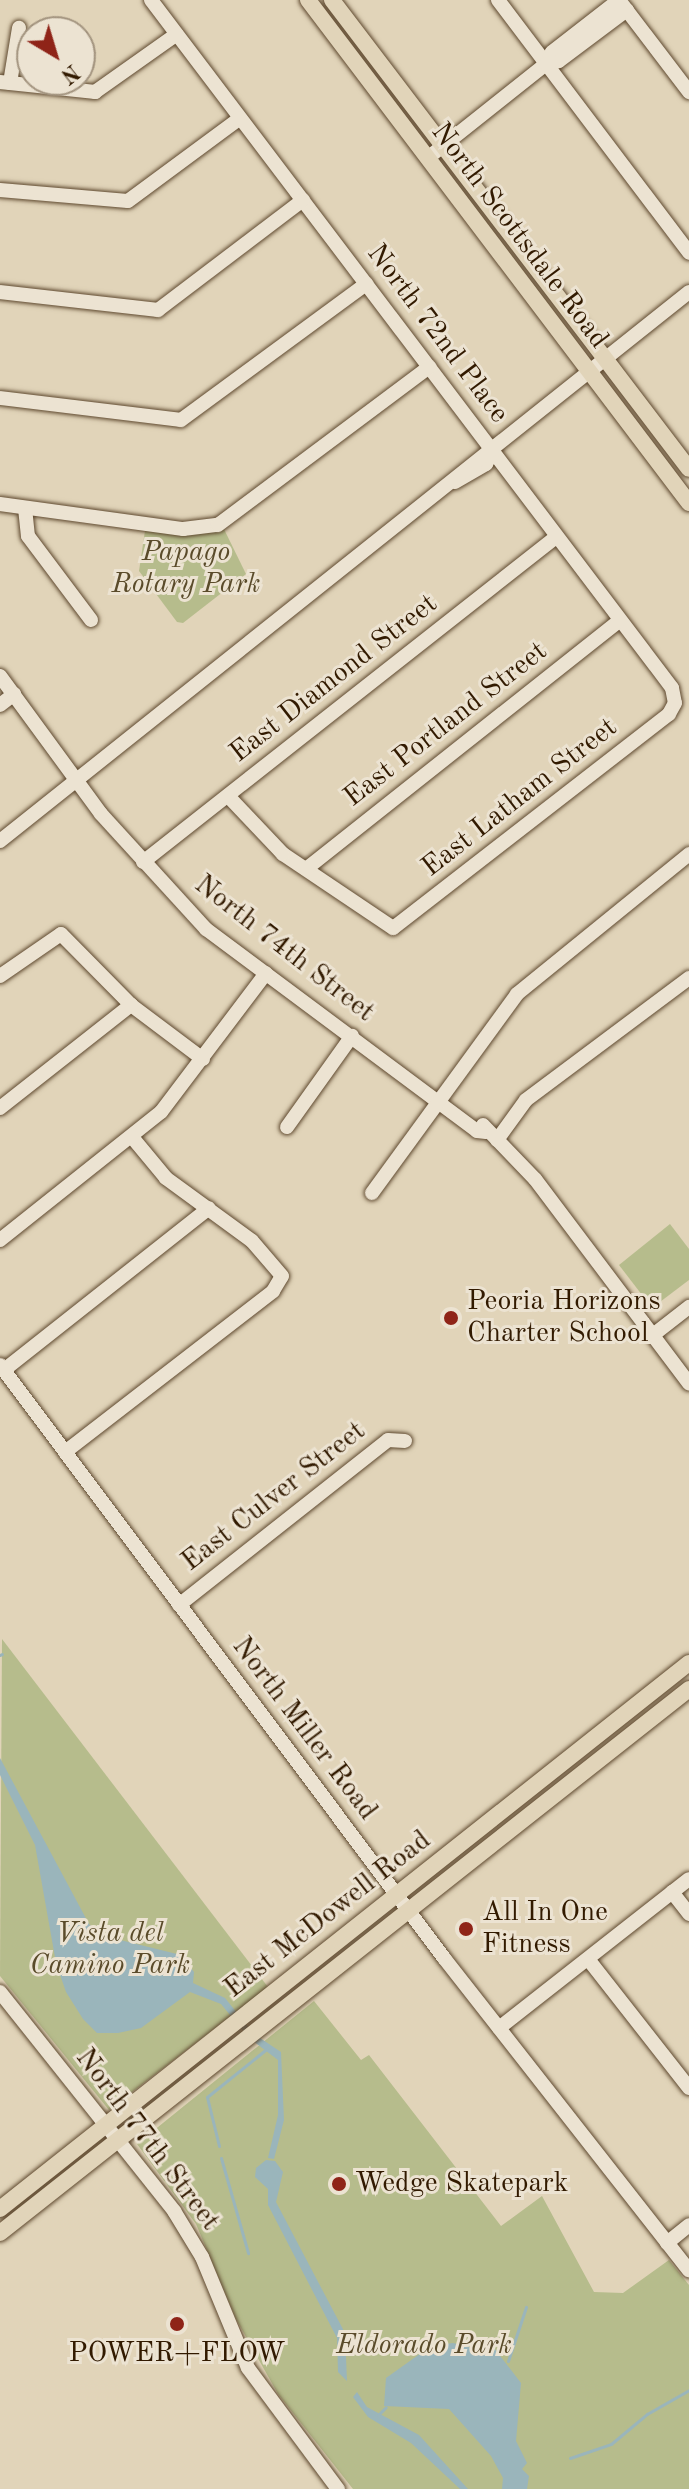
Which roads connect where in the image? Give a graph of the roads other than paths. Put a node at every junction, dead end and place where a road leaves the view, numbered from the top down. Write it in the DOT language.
graph roads {
  1 [pos="151,0"];
  2 [pos="308,0"];
  3 [pos="332,0"];
  4 [pos="498,0"];
  5 [pos="622,3"];
  6 [pos="177,34"];
  7 [pos="16,40"];
  8 [pos="546,64"];
  9 [pos="5,82"];
  10 [pos="689,92"];
  11 [pos="240,118"];
  12 [pos="443,146"];
  13 [pos="428,158"];
  14 [pos="0,190"];
  15 [pos="303,200"];
  16 [pos="689,253"];
  17 [pos="366,284"];
  18 [pos="0,292"];
  19 [pos="689,292"];
  20 [pos="606,361"];
  21 [pos="429,367"];
  22 [pos="591,374"];
  23 [pos="0,398"];
  24 [pos="493,451"];
  25 [pos="689,469"];
  26 [pos="689,503"];
  27 [pos="0,504"];
  28 [pos="25,508"];
  29 [pos="556,537"];
  30 [pos="91,620"];
  31 [pos="619,621"];
  32 [pos="0,676"];
  33 [pos="14,694"];
  34 [pos="675,703"];
  35 [pos="0,705"];
  36 [pos="79,779"];
  37 [pos="228,796"];
  38 [pos="0,841"];
  39 [pos="689,854"];
  40 [pos="143,862"];
  41 [pos="306,869"];
  42 [pos="266,973"];
  43 [pos="0,976"];
  44 [pos="689,978"];
  45 [pos="131,1005"];
  46 [pos="352,1036"];
  47 [pos="203,1059"];
  48 [pos="441,1099"];
  49 [pos="0,1108"];
  50 [pos="287,1127"];
  51 [pos="492,1136"];
  52 [pos="132,1137"];
  53 [pos="372,1193"];
  54 [pos="209,1208"];
  55 [pos="0,1240"];
  56 [pos="689,1307"];
  57 [pos="653,1335"];
  58 [pos="2,1368"];
  59 [pos="689,1383"];
  60 [pos="405,1441"];
  61 [pos="65,1452"];
  62 [pos="179,1605"];
  63 [pos="689,1663"];
  64 [pos="689,1689"];
  65 [pos="689,1879"];
  66 [pos="672,1892"];
  67 [pos="396,1895"];
  68 [pos="408,1911"];
  69 [pos="689,1914"];
  70 [pos="588,1959"];
  71 [pos="0,1992"];
  72 [pos="499,2028"];
  73 [pos="689,2088"];
  74 [pos="107,2125"];
  75 [pos="119,2139"];
  76 [pos="0,2209"];
  77 [pos="689,2225"];
  78 [pos="0,2233"];
  79 [pos="667,2243"];
  80 [pos="689,2271"];
  81 [pos="338,2489"];
  1 -- 6 [label="street, North 72nd Place"];
  2 -- 13 [label="main road, North Scottsdale Road"];
  3 -- 12 [label="main road, North Scottsdale Road"];
  4 -- 8 [label="street"];
  5 -- 8 [label="street"];
  5 -- 10 [label="street"];
  6 -- 9 [label="street"];
  6 -- 11 [label="street, North 72nd Place"];
  7 -- 9 [label="street"];
  8 -- 12 [label="street"];
  8 -- 16 [label="street"];
  11 -- 14 [label="street"];
  11 -- 15 [label="street, North 72nd Place"];
  12 -- 13 [label="street"];
  12 -- 20 [label="main road, North Scottsdale Road"];
  13 -- 22 [label="main road, North Scottsdale Road"];
  15 -- 17 [label="street, North 72nd Place"];
  15 -- 18 [label="street"];
  17 -- 21 [label="street, North 72nd Place"];
  17 -- 23 [label="street"];
  19 -- 20 [label="street"];
  20 -- 22 [label="street"];
  20 -- 25 [label="main road, North Scottsdale Road"];
  21 -- 24 [label="street, North 72nd Place"];
  21 -- 28 [label="street"];
  22 -- 24 [label="street"];
  22 -- 26 [label="main road, North Scottsdale Road"];
  24 -- 29 [label="street, North 72nd Place"];
  24 -- 36 [label="street"];
  27 -- 28 [label="street"];
  28 -- 30 [label="street"];
  29 -- 31 [label="street, North 72nd Place"];
  29 -- 37 [label="street, East Diamond Street"];
  31 -- 34 [label="street, North 72nd Place"];
  31 -- 41 [label="street, East Portland Street"];
  32 -- 33 [label="street, North 74th Street"];
  33 -- 35 [label="street"];
  33 -- 36 [label="street, North 74th Street"];
  34 -- 41 [label="street, East Latham Street"];
  36 -- 38 [label="street"];
  36 -- 40 [label="street, North 74th Street"];
  37 -- 40 [label="street, East Diamond Street"];
  37 -- 41 [label="street"];
  39 -- 48 [label="street"];
  40 -- 42 [label="street, North 74th Street"];
  42 -- 46 [label="street, North 74th Street"];
  42 -- 47 [label="street"];
  43 -- 45 [label="street"];
  44 -- 51 [label="street"];
  45 -- 47 [label="street"];
  45 -- 49 [label="street"];
  46 -- 48 [label="street, North 74th Street"];
  46 -- 50 [label="street"];
  47 -- 52 [label="street"];
  48 -- 51 [label="street, North 74th Street"];
  48 -- 53 [label="street"];
  51 -- 57 [label="street, North 74th Street"];
  52 -- 54 [label="street"];
  52 -- 55 [label="street"];
  54 -- 58 [label="street"];
  54 -- 61 [label="street"];
  56 -- 57 [label="street"];
  57 -- 59 [label="street, North 74th Street"];
  58 -- 61 [label="street, North Miller Road"];
  60 -- 62 [label="street, East Culver Street"];
  61 -- 62 [label="street, North Miller Road"];
  62 -- 67 [label="street, North Miller Road"];
  63 -- 67 [label="main road, East McDowell Road"];
  64 -- 68 [label="main road, East McDowell Road"];
  65 -- 66 [label="street"];
  66 -- 69 [label="street"];
  66 -- 70 [label="street"];
  67 -- 68 [label="street, North Miller Road"];
  67 -- 74 [label="main road, East McDowell Road"];
  68 -- 72 [label="street, North Miller Road"];
  68 -- 75 [label="main road, East McDowell Road"];
  70 -- 72 [label="street"];
  70 -- 73 [label="street"];
  71 -- 74 [label="street, North 77th Street"];
  72 -- 79 [label="street, North Miller Road"];
  74 -- 75 [label="street, North 77th Street"];
  74 -- 76 [label="main road, East McDowell Road"];
  75 -- 78 [label="main road, East McDowell Road"];
  75 -- 81 [label="street, North 77th Street"];
  77 -- 79 [label="street"];
  79 -- 80 [label="street, North Miller Road"];
}
